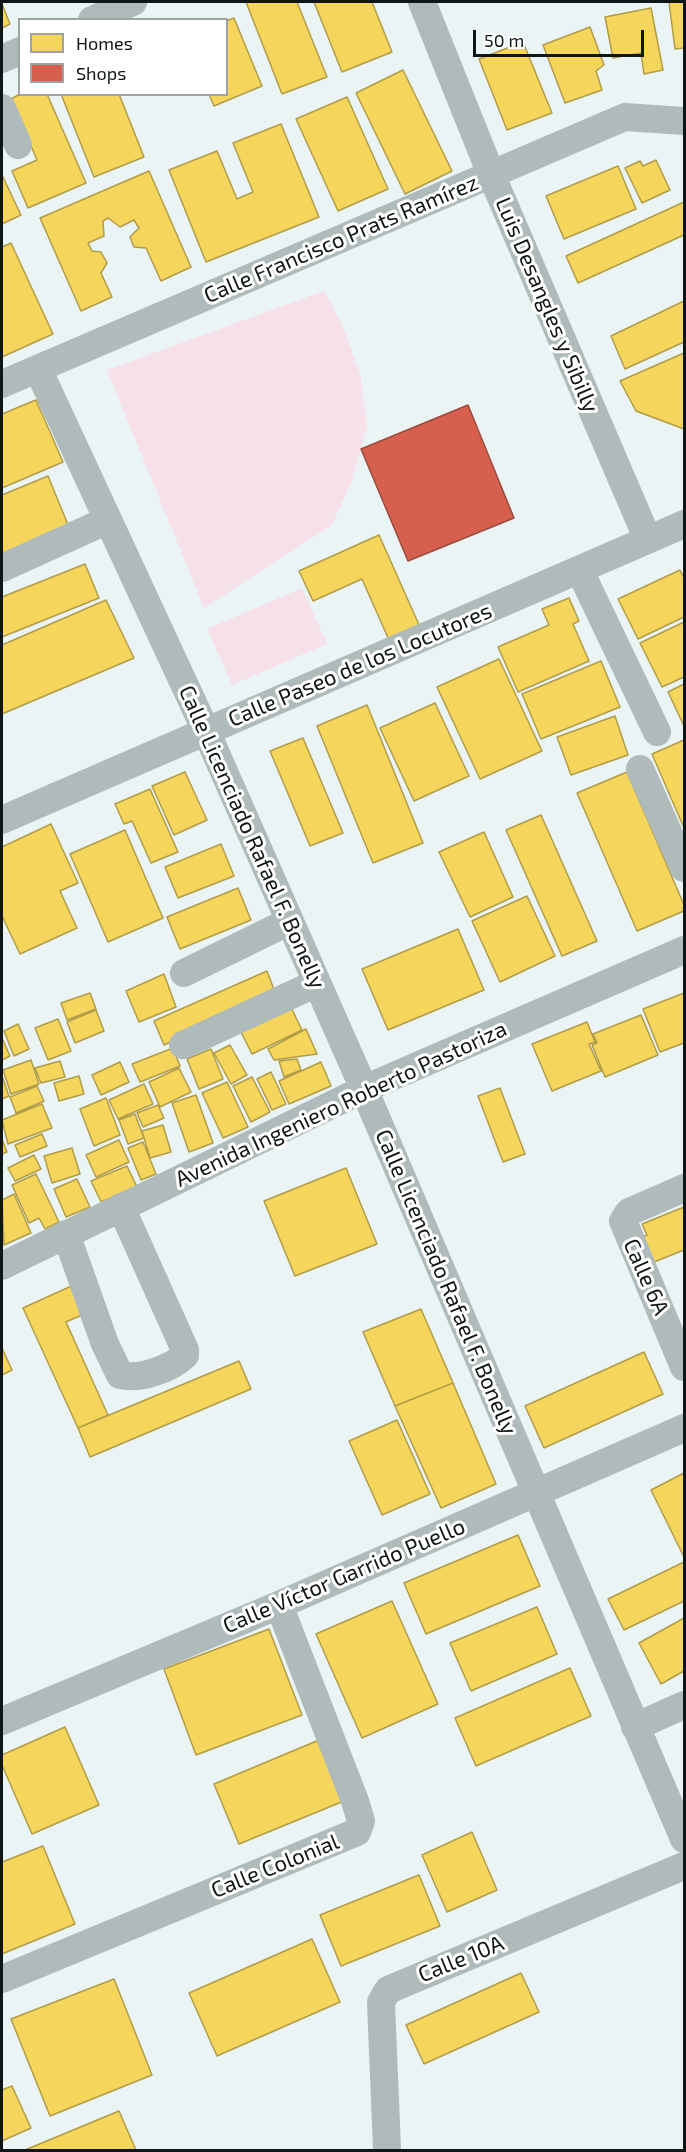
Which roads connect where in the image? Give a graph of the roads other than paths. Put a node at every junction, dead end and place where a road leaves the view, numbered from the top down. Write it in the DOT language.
graph roads {
  1 [pos="133,2"];
  2 [pos="422,2"];
  3 [pos="97,18"];
  4 [pos="18,52"];
  5 [pos="2,59"];
  6 [pos="2,108"];
  7 [pos="684,121"];
  8 [pos="18,145"];
  9 [pos="491,174"];
  10 [pos="38,369"];
  11 [pos="2,384"];
  12 [pos="108,520"];
  13 [pos="684,524"];
  14 [pos="648,540"];
  15 [pos="2,568"];
  16 [pos="580,571"];
  17 [pos="206,731"];
  18 [pos="657,732"];
  19 [pos="640,769"];
  20 [pos="2,820"];
  21 [pos="684,868"];
  22 [pos="290,921"];
  23 [pos="684,950"];
  24 [pos="184,973"];
  25 [pos="318,983"];
  26 [pos="183,1045"];
  27 [pos="364,1089"];
  28 [pos="684,1188"];
  29 [pos="121,1207"];
  30 [pos="66,1234"];
  31 [pos="2,1266"];
  32 [pos="684,1367"];
  33 [pos="684,1428"];
  34 [pos="536,1493"];
  35 [pos="279,1605"];
  36 [pos="684,1705"];
  37 [pos="2,1721"];
  38 [pos="635,1727"];
  39 [pos="684,1839"];
  40 [pos="684,1866"];
  41 [pos="2,1979"];
  42 [pos="387,2151"];
  1 -- 3 [label="street"];
  2 -- 9 [label="street, Luis Desangles y Sibilly"];
  4 -- 5 [label="street"];
  6 -- 8 [label="street"];
  7 -- 9 [label="street, Calle Francisco Prats Ramírez"];
  9 -- 10 [label="street, Calle Francisco Prats Ramírez"];
  9 -- 14 [label="street, Luis Desangles y Sibilly"];
  10 -- 11 [label="street, Calle Francisco Prats Ramírez"];
  10 -- 12 [label="street, Calle Licenciado Rafael F. Bonelly"];
  12 -- 15 [label="street"];
  12 -- 17 [label="street, Calle Licenciado Rafael F. Bonelly"];
  13 -- 14 [label="street, Calle Paseo de los Locutores"];
  14 -- 16 [label="street, Calle Paseo de los Locutores"];
  16 -- 17 [label="street, Calle Paseo de los Locutores"];
  16 -- 18 [label="street"];
  17 -- 20 [label="street, Calle Paseo de los Locutores"];
  17 -- 22 [label="street, Calle Licenciado Rafael F. Bonelly"];
  19 -- 21 [label="street"];
  22 -- 24 [label="street"];
  22 -- 25 [label="street, Calle Licenciado Rafael F. Bonelly"];
  23 -- 27 [label="street, Avenida Ingeniero Roberto Pastoriza"];
  25 -- 26 [label="street"];
  25 -- 27 [label="street, Calle Licenciado Rafael F. Bonelly"];
  27 -- 29 [label="street, Avenida Ingeniero Roberto Pastoriza"];
  27 -- 34 [label="street, Calle Licenciado Rafael F. Bonelly"];
  28 -- 32 [label="street, Calle 6A"];
  29 -- 30 [label="street, Avenida Ingeniero Roberto Pastoriza"];
  29 -- 30 [label="street"];
  30 -- 31 [label="street, Avenida Ingeniero Roberto Pastoriza"];
  33 -- 34 [label="street, Calle Víctor Garrido Puello"];
  34 -- 35 [label="street, Calle Víctor Garrido Puello"];
  34 -- 38 [label="street, Calle Licenciado Rafael F. Bonelly"];
  35 -- 37 [label="street, Calle Víctor Garrido Puello"];
  35 -- 41 [label="street, Calle Colonial"];
  36 -- 38 [label="street"];
  38 -- 39 [label="street, Calle Licenciado Rafael F. Bonelly"];
  40 -- 42 [label="street, Calle 10A"];
}
